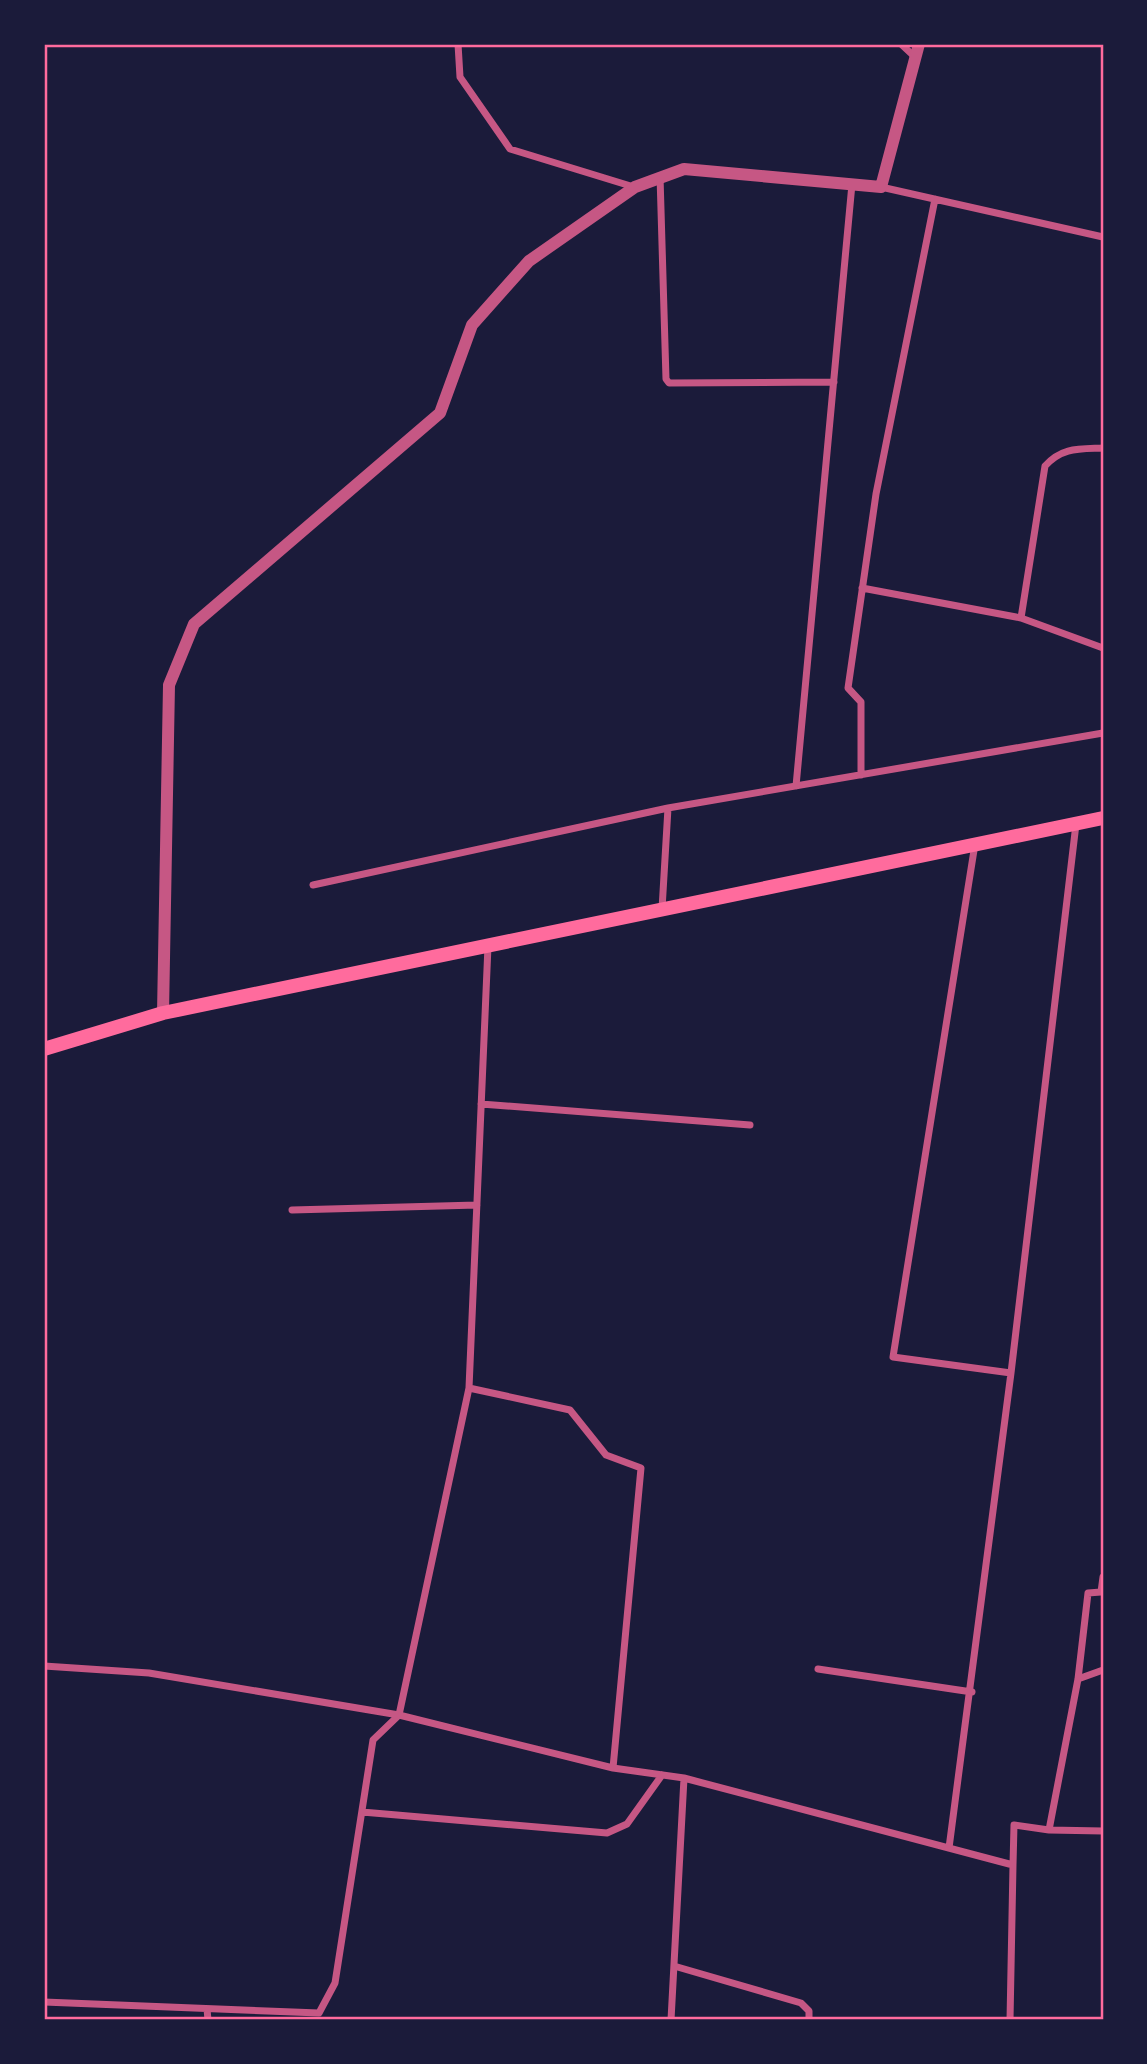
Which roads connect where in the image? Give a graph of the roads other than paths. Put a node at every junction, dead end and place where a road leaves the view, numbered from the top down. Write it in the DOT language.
graph roads {
  1 [pos="458,44"];
  2 [pos="901,44"];
  3 [pos="919,44"];
  4 [pos="916,58"];
  5 [pos="660,176"];
  6 [pos="852,184"];
  7 [pos="635,187"];
  8 [pos="881,187"];
  9 [pos="935,199"];
  10 [pos="1103,237"];
  11 [pos="834,382"];
  12 [pos="1103,448"];
  13 [pos="862,588"];
  14 [pos="1021,618"];
  15 [pos="1103,648"];
  16 [pos="1103,733"];
  17 [pos="861,775"];
  18 [pos="796,786"];
  19 [pos="668,808"];
  20 [pos="1103,818"];
  21 [pos="1076,824"];
  22 [pos="975,843"];
  23 [pos="313,885"];
  24 [pos="662,910"];
  25 [pos="488,946"];
  26 [pos="163,1013"];
  27 [pos="44,1049"];
  28 [pos="481,1104"];
  29 [pos="750,1125"];
  30 [pos="477,1205"];
  31 [pos="292,1210"];
  32 [pos="1011,1373"];
  33 [pos="469,1388"];
  34 [pos="1103,1577"];
  35 [pos="44,1666"];
  36 [pos="818,1669"];
  37 [pos="1103,1670"];
  38 [pos="1078,1679"];
  39 [pos="972,1692"];
  40 [pos="399,1715"];
  41 [pos="613,1768"];
  42 [pos="662,1775"];
  43 [pos="684,1778"];
  44 [pos="362,1812"];
  45 [pos="1049,1830"];
  46 [pos="1103,1831"];
  47 [pos="949,1848"];
  48 [pos="1013,1865"];
  49 [pos="674,1966"];
  50 [pos="44,2002"];
  51 [pos="208,2009"];
  52 [pos="321,2017"];
  53 [pos="208,2020"];
  54 [pos="671,2020"];
  55 [pos="809,2020"];
  56 [pos="1010,2020"];
  1 -- 7 [label="street"];
  2 -- 4 [label="street"];
  3 -- 4 [label="street"];
  4 -- 8 [label="street"];
  5 -- 6 [label="street"];
  5 -- 7 [label="street"];
  5 -- 11 [label="street"];
  6 -- 8 [label="street"];
  6 -- 11 [label="street"];
  7 -- 26 [label="street"];
  8 -- 9 [label="street"];
  9 -- 10 [label="street"];
  9 -- 13 [label="street"];
  11 -- 18 [label="street"];
  12 -- 14 [label="street"];
  13 -- 14 [label="street"];
  13 -- 17 [label="street"];
  14 -- 15 [label="street"];
  16 -- 17 [label="street"];
  17 -- 18 [label="street"];
  18 -- 19 [label="street"];
  19 -- 23 [label="street"];
  19 -- 24 [label="street"];
  20 -- 21 [label="main road"];
  21 -- 22 [label="main road"];
  21 -- 32 [label="street"];
  22 -- 24 [label="main road"];
  22 -- 32 [label="street"];
  24 -- 25 [label="main road"];
  25 -- 26 [label="main road"];
  25 -- 28 [label="street"];
  26 -- 27 [label="main road"];
  28 -- 29 [label="street"];
  28 -- 30 [label="street"];
  30 -- 31 [label="street"];
  30 -- 33 [label="street"];
  32 -- 39 [label="street"];
  33 -- 40 [label="street"];
  33 -- 41 [label="street"];
  34 -- 38 [label="street"];
  35 -- 40 [label="street"];
  36 -- 39 [label="street"];
  37 -- 38 [label="street"];
  38 -- 45 [label="street"];
  39 -- 47 [label="street"];
  40 -- 41 [label="street"];
  40 -- 44 [label="street"];
  41 -- 42 [label="street"];
  42 -- 43 [label="street"];
  42 -- 44 [label="street"];
  43 -- 47 [label="street"];
  43 -- 49 [label="street"];
  44 -- 52 [label="street"];
  45 -- 46 [label="street"];
  45 -- 48 [label="street"];
  47 -- 48 [label="street"];
  48 -- 56 [label="street"];
  49 -- 54 [label="street"];
  49 -- 55 [label="street"];
  50 -- 51 [label="street"];
  51 -- 52 [label="street"];
  51 -- 53 [label="street"];
}
